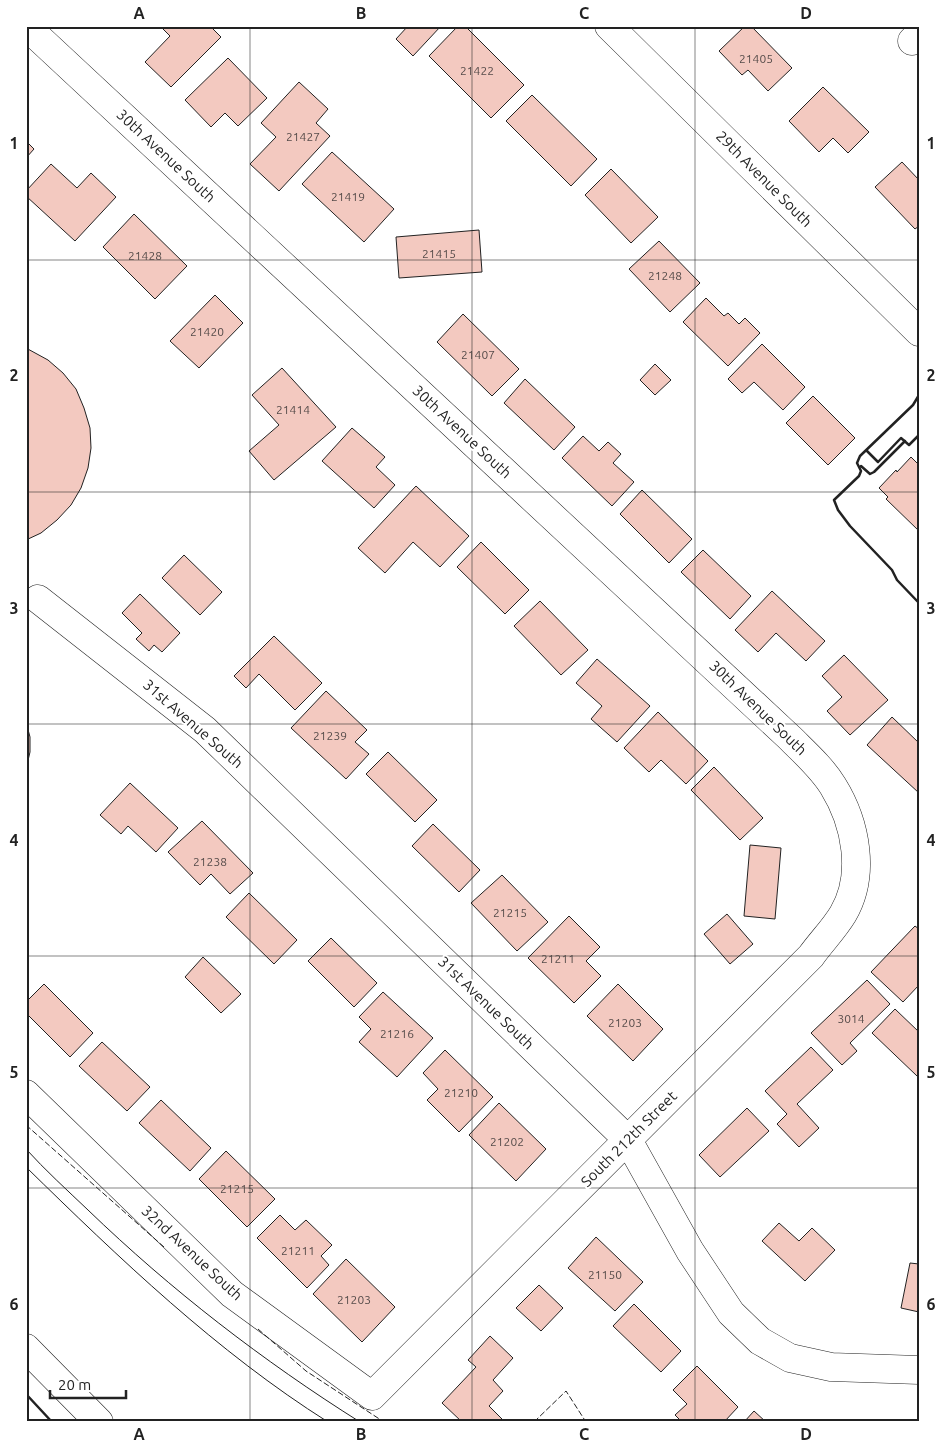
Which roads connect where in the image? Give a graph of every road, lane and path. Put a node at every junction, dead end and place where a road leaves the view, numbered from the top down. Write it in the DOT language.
graph roads {
  1 [pos="26,26"];
  2 [pos="609,26"];
  3 [pos="919,332"];
  4 [pos="38,599"];
  5 [pos="857,864"];
  6 [pos="26,1094"];
  7 [pos="628,1140"];
  8 [pos="26,1348"];
  9 [pos="919,1370"];
  10 [pos="372,1396"];
  11 [pos="99,1422"];
  1 -- 5 [label="main road, 30th Avenue South"];
  2 -- 3 [label="main road, 29th Avenue South"];
  4 -- 7 [label="main road, 31st Avenue South"];
  5 -- 7 [label="main road, South 212th Street"];
  6 -- 10 [label="main road, 32nd Avenue South"];
  7 -- 9 [label="main road, 31st Avenue South"];
  7 -- 10 [label="main road, South 212th Street"];
  8 -- 11 [label="main road"];
}
